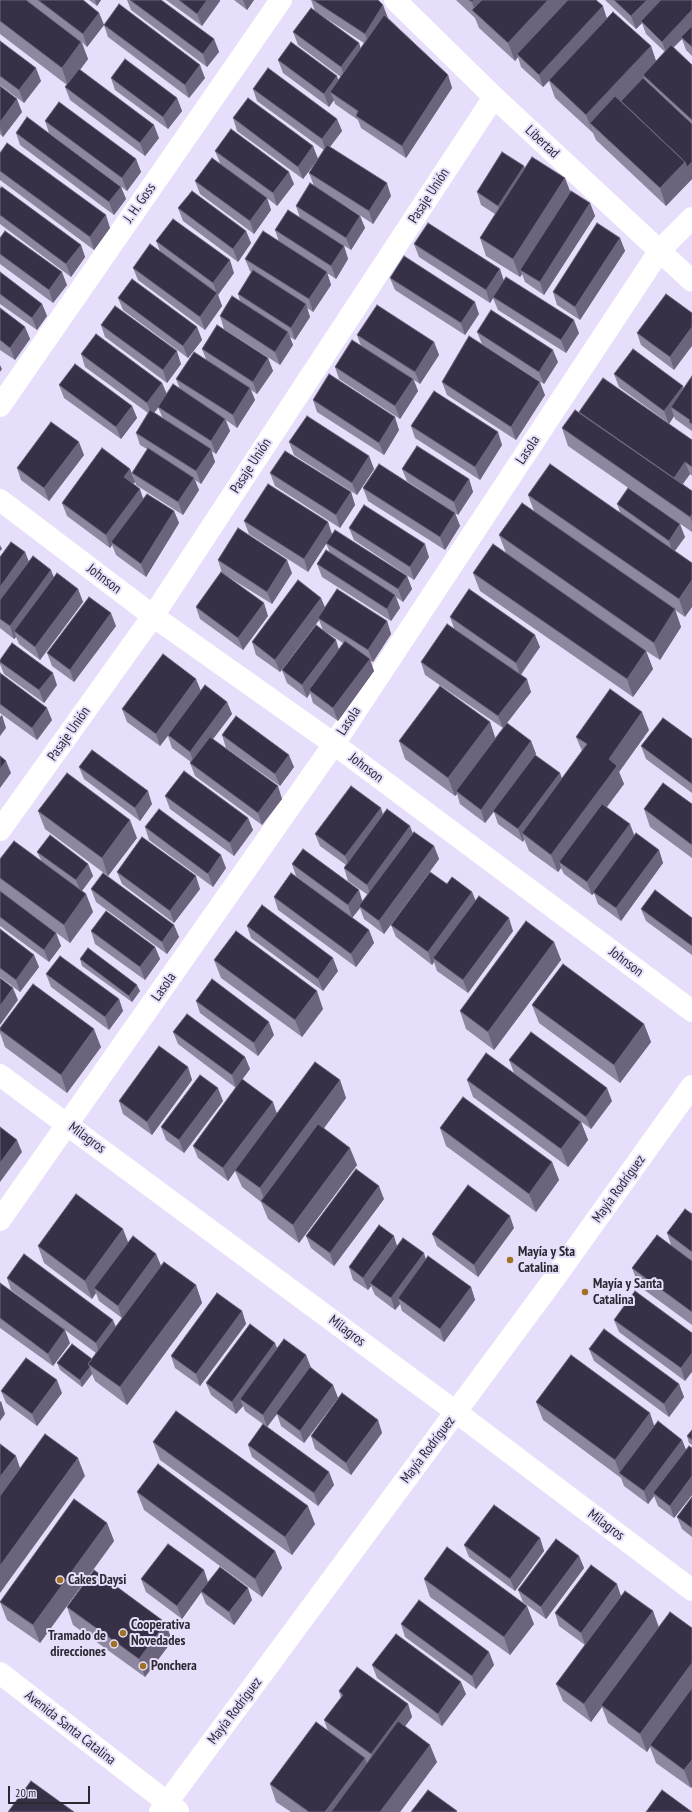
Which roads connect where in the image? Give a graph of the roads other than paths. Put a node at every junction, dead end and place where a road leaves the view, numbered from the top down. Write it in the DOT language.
graph roads {
  1 [pos="280,0"];
  2 [pos="395,0"];
  3 [pos="494,97"];
  4 [pos="692,218"];
  5 [pos="660,250"];
  6 [pos="692,281"];
  7 [pos="0,406"];
  8 [pos="0,500"];
  9 [pos="153,616"];
  10 [pos="334,744"];
  11 [pos="0,830"];
  12 [pos="692,1011"];
  13 [pos="0,1075"];
  14 [pos="692,1086"];
  15 [pos="68,1125"];
  16 [pos="0,1220"];
  17 [pos="456,1412"];
  18 [pos="692,1590"];
  19 [pos="0,1673"];
  20 [pos="168,1809"];
  1 -- 7 [label="street, J. H. Goss"];
  2 -- 3 [label="street, Libertad"];
  3 -- 5 [label="street, Libertad"];
  3 -- 9 [label="street, Pasaje Unión"];
  4 -- 5 [label="street, Lasola"];
  5 -- 6 [label="street, Libertad"];
  5 -- 10 [label="street, Lasola"];
  8 -- 9 [label="street, Johnson"];
  9 -- 10 [label="street, Johnson"];
  9 -- 11 [label="street, Pasaje Unión"];
  10 -- 12 [label="street, Johnson"];
  10 -- 15 [label="street, Lasola"];
  13 -- 15 [label="street, Milagros"];
  14 -- 17 [label="street, Mayía Rodríguez"];
  15 -- 16 [label="street, Lasola"];
  15 -- 17 [label="street, Milagros"];
  17 -- 18 [label="street, Milagros"];
  17 -- 20 [label="street, Mayía Rodríguez"];
  19 -- 20 [label="street, Avenida Santa Catalina"];
}
